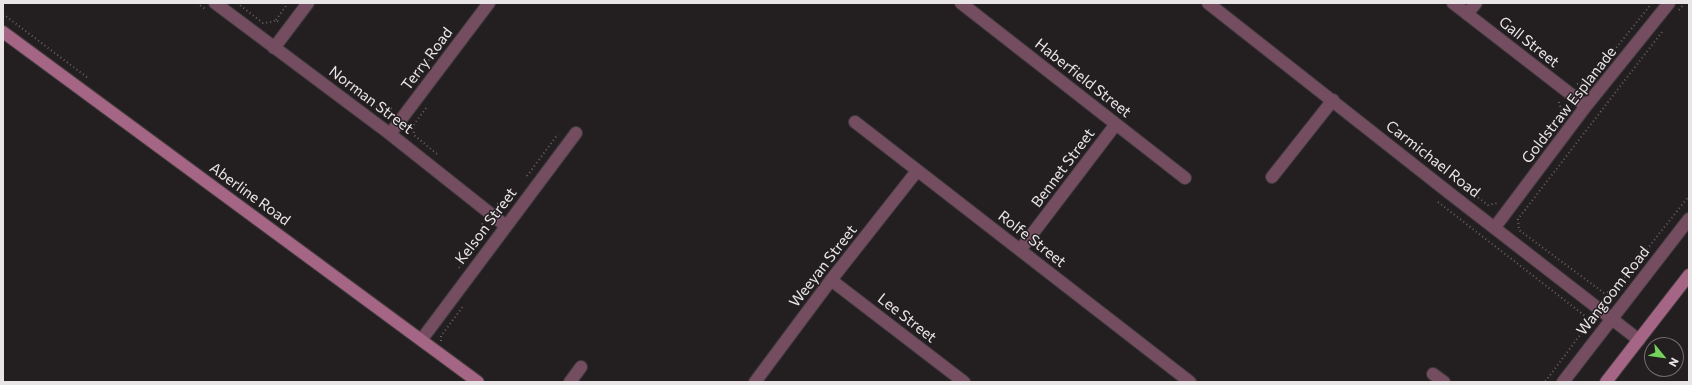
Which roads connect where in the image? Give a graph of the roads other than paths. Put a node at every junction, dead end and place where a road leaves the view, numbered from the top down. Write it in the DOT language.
graph roads {
  1 [pos="308,3"];
  2 [pos="489,3"];
  3 [pos="961,3"];
  4 [pos="1208,3"];
  5 [pos="1453,3"];
  6 [pos="1476,3"];
  7 [pos="1669,3"];
  8 [pos="212,8"];
  9 [pos="1467,14"];
  10 [pos="3,32"];
  11 [pos="274,48"];
  12 [pos="1332,100"];
  13 [pos="1586,106"];
  14 [pos="855,122"];
  15 [pos="1116,124"];
  16 [pos="576,133"];
  17 [pos="390,134"];
  18 [pos="917,170"];
  19 [pos="1272,177"];
  20 [pos="1185,178"];
  21 [pos="1689,219"];
  22 [pos="506,226"];
  23 [pos="1495,227"];
  24 [pos="1020,250"];
  25 [pos="1689,275"];
  26 [pos="831,280"];
  27 [pos="1612,319"];
  28 [pos="422,339"];
  29 [pos="1639,340"];
  30 [pos="581,367"];
  31 [pos="1176,372"];
  32 [pos="1433,374"];
  33 [pos="478,382"];
  34 [pos="570,382"];
  35 [pos="755,382"];
  36 [pos="964,382"];
  37 [pos="1168,382"];
  38 [pos="1190,382"];
  39 [pos="1444,382"];
  40 [pos="1563,382"];
  41 [pos="1606,382"];
  1 -- 11 [label="street"];
  2 -- 17 [label="street, Terry Road"];
  3 -- 15 [label="street, Haberfield Street"];
  4 -- 12 [label="street, Carmichael Road"];
  5 -- 9 [label="street, Gall Street"];
  6 -- 9 [label="street"];
  7 -- 13 [label="street, Goldstraw Esplanade"];
  8 -- 11 [label="street, Norman Street"];
  9 -- 13 [label="street, Gall Street"];
  10 -- 28 [label="street, Aberline Road"];
  11 -- 17 [label="street, Norman Street"];
  12 -- 19 [label="street"];
  12 -- 23 [label="street, Carmichael Road"];
  13 -- 23 [label="street, Goldstraw Esplanade"];
  14 -- 18 [label="street, Rolfe Street"];
  15 -- 20 [label="street, Haberfield Street"];
  15 -- 24 [label="street, Bennet Street"];
  16 -- 22 [label="street, Kelson Street"];
  17 -- 22 [label="street, Norman Street"];
  18 -- 24 [label="street, Rolfe Street"];
  18 -- 26 [label="street, Weeyan Street"];
  21 -- 27 [label="street, Wangoom Road"];
  22 -- 28 [label="street, Kelson Street"];
  23 -- 27 [label="street, Carmichael Road"];
  24 -- 31 [label="street, Rolfe Street"];
  25 -- 29 [label="street"];
  26 -- 35 [label="street, Weeyan Street"];
  26 -- 36 [label="street, Lee Street"];
  27 -- 29 [label="street, Carmichael Road"];
  27 -- 40 [label="street, Wangoom Road"];
  28 -- 33 [label="street, Aberline Road"];
  29 -- 41 [label="street"];
  30 -- 34 [label="street"];
  31 -- 37 [label="street"];
  31 -- 38 [label="street, Rolfe Street"];
  32 -- 39 [label="street"];
}
